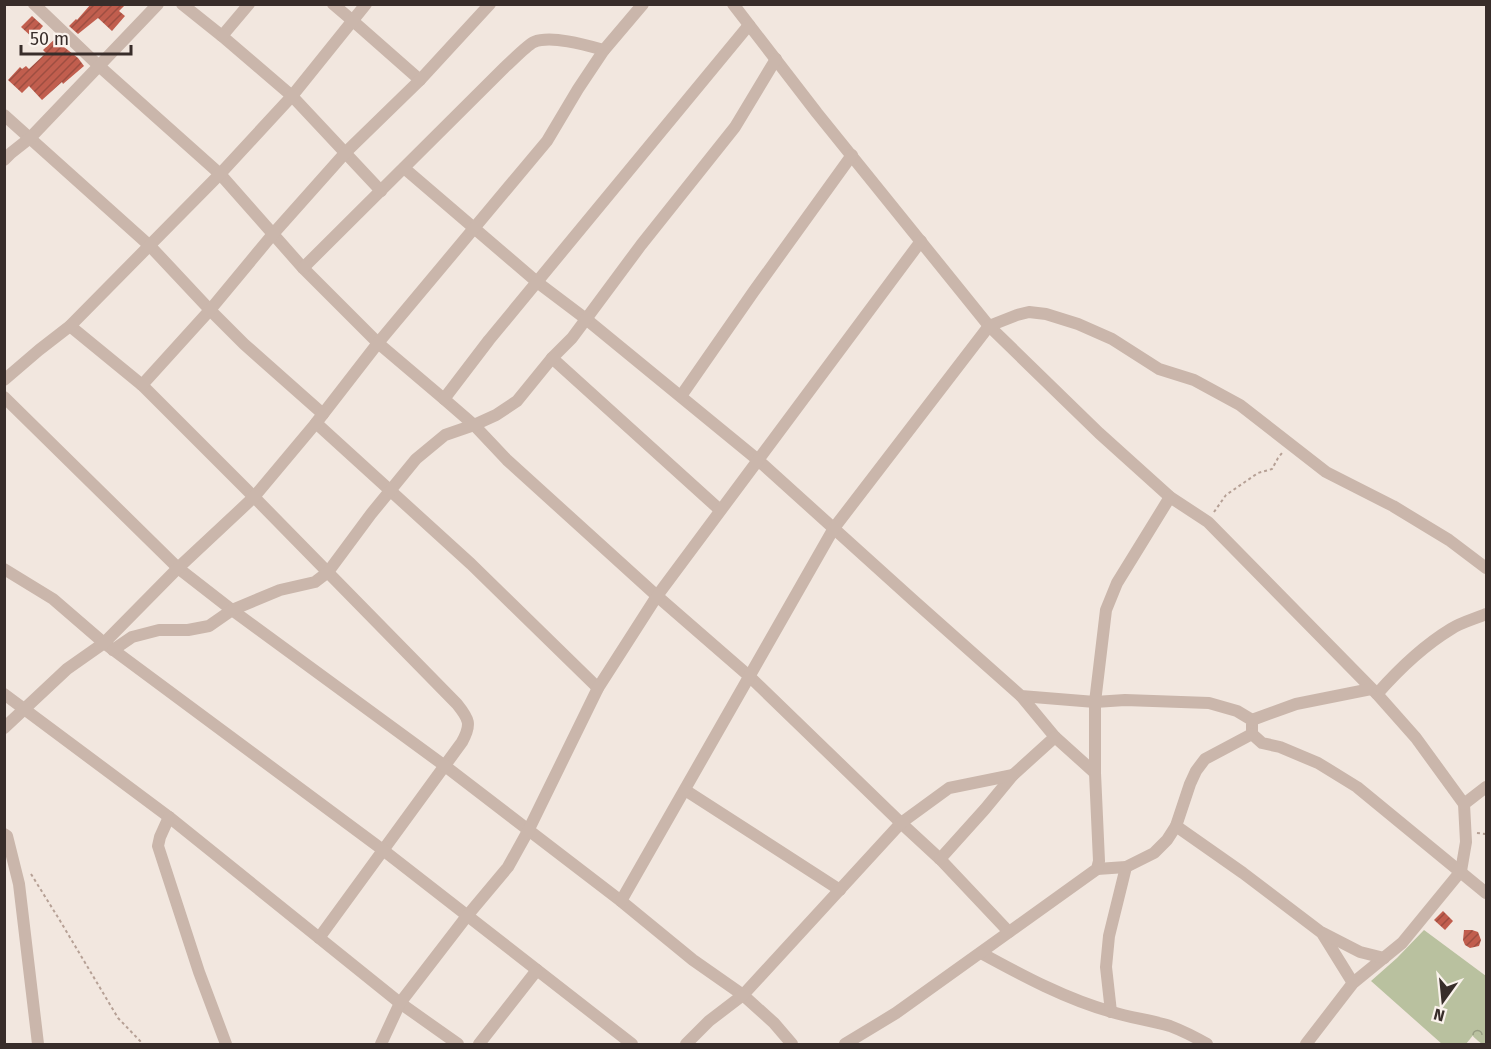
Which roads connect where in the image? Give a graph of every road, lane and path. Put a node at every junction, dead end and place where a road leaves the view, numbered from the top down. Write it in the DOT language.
graph roads {
  1 [pos="158,4"];
  2 [pos="182,4"];
  3 [pos="249,4"];
  4 [pos="333,4"];
  5 [pos="366,4"];
  6 [pos="490,4"];
  7 [pos="643,4"];
  8 [pos="733,4"];
  9 [pos="41,7"];
  10 [pos="353,21"];
  11 [pos="749,25"];
  12 [pos="222,36"];
  13 [pos="604,50"];
  14 [pos="776,59"];
  15 [pos="99,66"];
  16 [pos="420,81"];
  17 [pos="292,96"];
  18 [pos="4,115"];
  19 [pos="30,138"];
  20 [pos="346,152"];
  21 [pos="852,155"];
  22 [pos="4,160"];
  23 [pos="404,168"];
  24 [pos="220,174"];
  25 [pos="381,191"];
  26 [pos="474,228"];
  27 [pos="273,234"];
  28 [pos="921,241"];
  29 [pos="150,246"];
  30 [pos="303,268"];
  31 [pos="537,282"];
  32 [pos="210,310"];
  33 [pos="586,319"];
  34 [pos="70,326"];
  35 [pos="989,326"];
  36 [pos="378,344"];
  37 [pos="552,358"];
  38 [pos="4,380"];
  39 [pos="142,385"];
  40 [pos="681,396"];
  41 [pos="4,397"];
  42 [pos="444,399"];
  43 [pos="319,418"];
  44 [pos="474,425"];
  45 [pos="1297,449"];
  46 [pos="758,460"];
  47 [pos="390,490"];
  48 [pos="254,497"];
  49 [pos="1170,497"];
  50 [pos="720,510"];
  51 [pos="1208,522"];
  52 [pos="834,528"];
  53 [pos="178,568"];
  54 [pos="1486,568"];
  55 [pos="4,569"];
  56 [pos="328,572"];
  57 [pos="657,596"];
  58 [pos="232,610"];
  59 [pos="1486,614"];
  60 [pos="108,646"];
  61 [pos="749,676"];
  62 [pos="598,688"];
  63 [pos="1374,691"];
  64 [pos="4,694"];
  65 [pos="1021,696"];
  66 [pos="1095,702"];
  67 [pos="25,710"];
  68 [pos="1252,720"];
  69 [pos="4,729"];
  70 [pos="1252,734"];
  71 [pos="1055,737"];
  72 [pos="445,766"];
  73 [pos="1095,773"];
  74 [pos="1013,774"];
  75 [pos="1486,787"];
  76 [pos="685,790"];
  77 [pos="1464,804"];
  78 [pos="169,818"];
  79 [pos="901,823"];
  80 [pos="1176,826"];
  81 [pos="528,831"];
  82 [pos="4,834"];
  83 [pos="383,850"];
  84 [pos="940,859"];
  85 [pos="1126,867"];
  86 [pos="1097,869"];
  87 [pos="1461,871"];
  88 [pos="30,873"];
  89 [pos="840,890"];
  90 [pos="1486,893"];
  91 [pos="621,902"];
  92 [pos="467,916"];
  93 [pos="1009,932"];
  94 [pos="1322,933"];
  95 [pos="319,938"];
  96 [pos="981,953"];
  97 [pos="1384,958"];
  98 [pos="537,970"];
  99 [pos="1353,983"];
  100 [pos="743,995"];
  101 [pos="400,1004"];
  102 [pos="1112,1012"];
  103 [pos="38,1044"];
  104 [pos="143,1044"];
  105 [pos="226,1044"];
  106 [pos="381,1044"];
  107 [pos="458,1044"];
  108 [pos="479,1044"];
  109 [pos="632,1044"];
  110 [pos="686,1044"];
  111 [pos="792,1044"];
  112 [pos="845,1044"];
  113 [pos="1207,1044"];
  114 [pos="1306,1044"];
  1 -- 15 [label="street"];
  2 -- 12 [label="street"];
  3 -- 12 [label="street"];
  4 -- 10 [label="street"];
  5 -- 10 [label="street"];
  6 -- 16 [label="street"];
  7 -- 13 [label="street"];
  8 -- 11 [label="street"];
  9 -- 15 [label="street"];
  10 -- 16 [label="street"];
  10 -- 17 [label="street"];
  11 -- 14 [label="street"];
  11 -- 31 [label="street"];
  12 -- 17 [label="street"];
  13 -- 23 [label="street"];
  13 -- 26 [label="street"];
  14 -- 21 [label="street"];
  14 -- 33 [label="street"];
  15 -- 19 [label="street"];
  15 -- 24 [label="street"];
  16 -- 20 [label="street"];
  17 -- 20 [label="street"];
  17 -- 24 [label="street"];
  18 -- 19 [label="street"];
  19 -- 22 [label="street"];
  19 -- 29 [label="street"];
  20 -- 25 [label="street"];
  20 -- 27 [label="street"];
  21 -- 28 [label="street"];
  21 -- 40 [label="street"];
  23 -- 25 [label="street"];
  23 -- 26 [label="street"];
  24 -- 27 [label="street"];
  24 -- 29 [label="street"];
  25 -- 30 [label="street"];
  26 -- 31 [label="street"];
  26 -- 36 [label="street"];
  27 -- 30 [label="street"];
  27 -- 32 [label="street"];
  28 -- 35 [label="street"];
  28 -- 46 [label="street"];
  29 -- 32 [label="street"];
  29 -- 34 [label="street"];
  30 -- 36 [label="street"];
  31 -- 33 [label="street"];
  31 -- 42 [label="street"];
  32 -- 39 [label="street"];
  32 -- 43 [label="street"];
  33 -- 37 [label="street"];
  33 -- 40 [label="street"];
  34 -- 38 [label="street"];
  34 -- 39 [label="street"];
  35 -- 45 [label="street"];
  35 -- 49 [label="street"];
  35 -- 52 [label="street"];
  36 -- 42 [label="street"];
  36 -- 43 [label="street"];
  37 -- 44 [label="street"];
  37 -- 50 [label="street"];
  39 -- 48 [label="street"];
  40 -- 46 [label="street"];
  41 -- 53 [label="street"];
  42 -- 44 [label="street"];
  43 -- 47 [label="street"];
  43 -- 48 [label="street"];
  44 -- 47 [label="street"];
  44 -- 57 [label="street"];
  45 -- 51 [label="path"];
  45 -- 54 [label="street"];
  46 -- 50 [label="street"];
  46 -- 52 [label="street"];
  47 -- 56 [label="street"];
  47 -- 62 [label="street"];
  48 -- 53 [label="street"];
  48 -- 56 [label="street"];
  49 -- 51 [label="street"];
  49 -- 66 [label="street"];
  50 -- 57 [label="street"];
  51 -- 63 [label="street"];
  52 -- 61 [label="street"];
  52 -- 65 [label="street"];
  53 -- 58 [label="street"];
  53 -- 60 [label="street"];
  55 -- 60 [label="street"];
  56 -- 58 [label="street"];
  56 -- 72 [label="street"];
  57 -- 61 [label="street"];
  57 -- 62 [label="street"];
  58 -- 60 [label="street"];
  58 -- 72 [label="street"];
  59 -- 63 [label="street"];
  60 -- 67 [label="street"];
  60 -- 83 [label="street"];
  61 -- 76 [label="street"];
  61 -- 79 [label="street"];
  62 -- 81 [label="street"];
  63 -- 68 [label="street"];
  63 -- 77 [label="street"];
  64 -- 67 [label="street"];
  65 -- 66 [label="street"];
  65 -- 71 [label="street"];
  66 -- 68 [label="street"];
  66 -- 73 [label="street"];
  67 -- 69 [label="street"];
  67 -- 78 [label="street"];
  68 -- 70 [label="street"];
  70 -- 80 [label="street"];
  70 -- 87 [label="street"];
  71 -- 73 [label="street"];
  71 -- 74 [label="street"];
  72 -- 81 [label="street"];
  72 -- 83 [label="street"];
  73 -- 86 [label="street"];
  74 -- 79 [label="street"];
  74 -- 84 [label="street"];
  75 -- 77 [label="street"];
  76 -- 89 [label="street"];
  76 -- 91 [label="street"];
  77 -- 87 [label="street"];
  78 -- 95 [label="street"];
  78 -- 105 [label="street"];
  79 -- 84 [label="street"];
  79 -- 89 [label="street"];
  80 -- 85 [label="street"];
  80 -- 94 [label="street"];
  81 -- 91 [label="street"];
  81 -- 92 [label="street"];
  82 -- 103 [label="street"];
  83 -- 92 [label="street"];
  83 -- 95 [label="street"];
  84 -- 93 [label="street"];
  85 -- 86 [label="street"];
  85 -- 102 [label="street"];
  86 -- 93 [label="street"];
  87 -- 90 [label="street"];
  87 -- 97 [label="street"];
  88 -- 104 [label="path"];
  89 -- 100 [label="street"];
  91 -- 100 [label="street"];
  92 -- 98 [label="street"];
  92 -- 101 [label="street"];
  93 -- 96 [label="street"];
  94 -- 97 [label="street"];
  94 -- 99 [label="street"];
  95 -- 101 [label="street"];
  96 -- 102 [label="street"];
  96 -- 112 [label="street"];
  97 -- 99 [label="street"];
  98 -- 108 [label="street"];
  98 -- 109 [label="street"];
  99 -- 114 [label="street"];
  100 -- 110 [label="street"];
  100 -- 111 [label="street"];
  101 -- 106 [label="street"];
  101 -- 107 [label="street"];
  102 -- 113 [label="street"];
}
